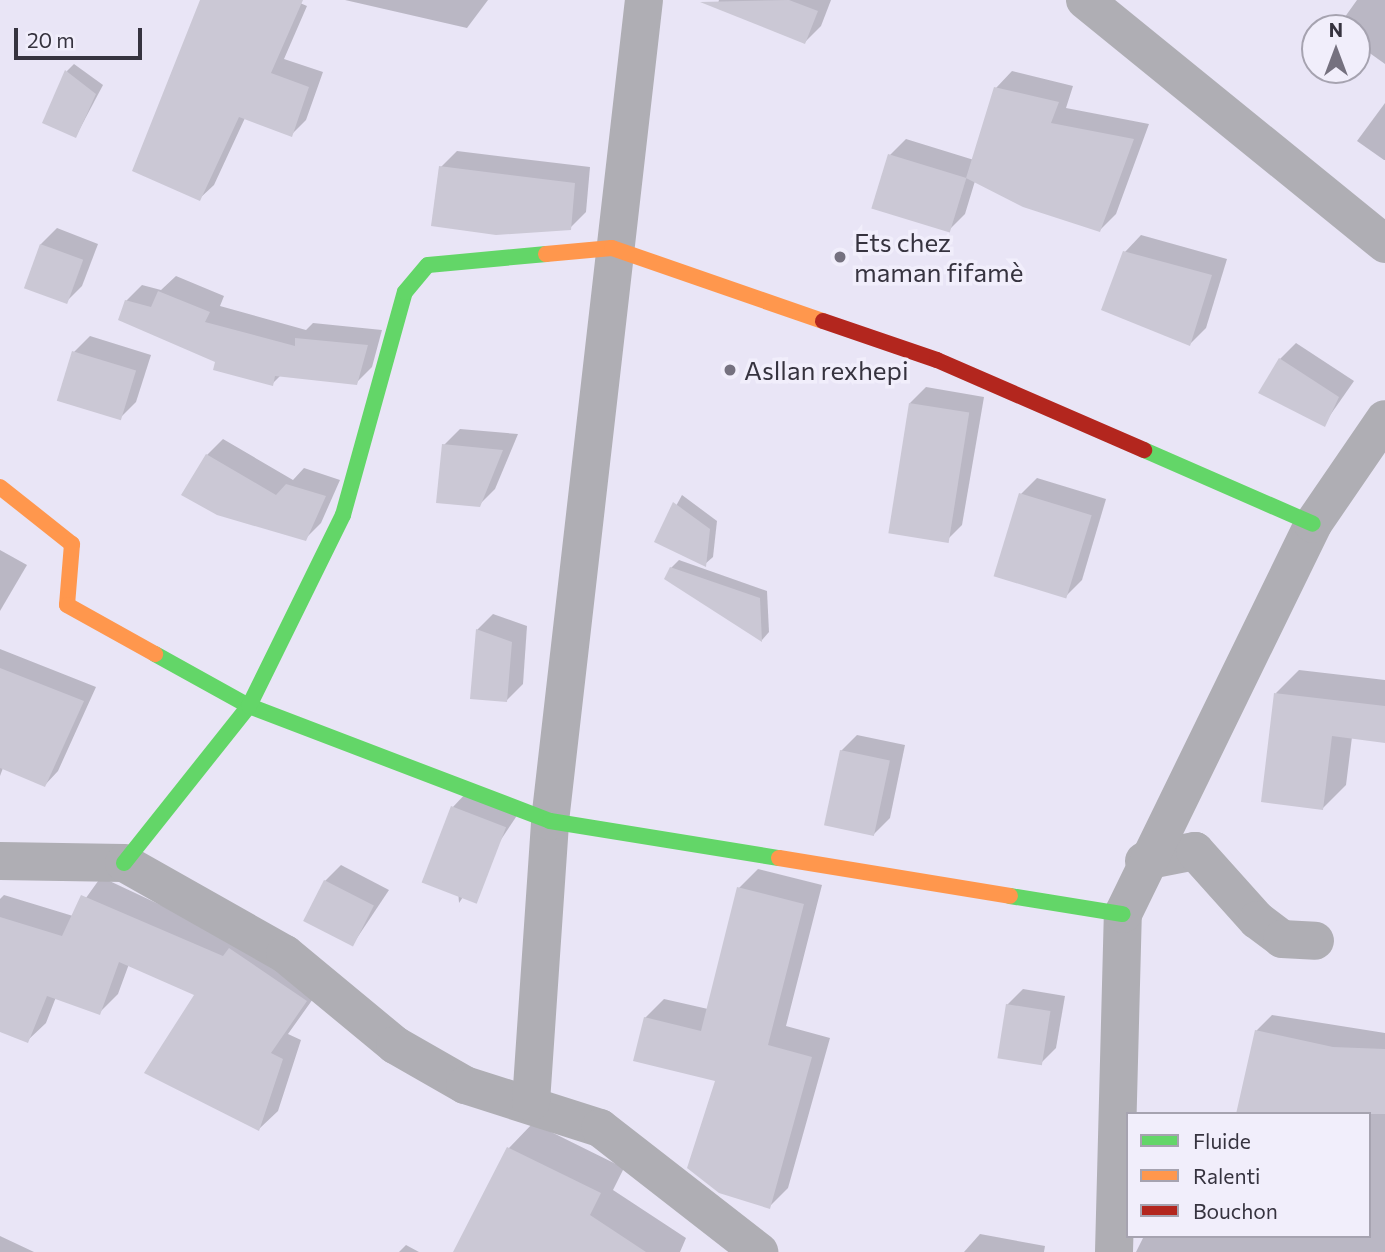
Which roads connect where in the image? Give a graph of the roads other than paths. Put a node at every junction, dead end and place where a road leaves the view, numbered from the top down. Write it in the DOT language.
graph roads {
  1 [pos="644,0"];
  2 [pos="1085,0"];
  3 [pos="1385,244"];
  4 [pos="612,248"];
  5 [pos="1385,419"];
  6 [pos="0,487"];
  7 [pos="1313,524"];
  8 [pos="249,706"];
  9 [pos="550,821"];
  10 [pos="0,861"];
  11 [pos="1144,861"];
  12 [pos="124,863"];
  13 [pos="1123,914"];
  14 [pos="1315,941"];
  15 [pos="531,1102"];
  16 [pos="759,1252"];
  17 [pos="1114,1252"];
  1 -- 4 [label="street"];
  2 -- 3 [label="street"];
  4 -- 7 [label="street"];
  4 -- 8 [label="street"];
  4 -- 9 [label="street"];
  5 -- 7 [label="street"];
  6 -- 8 [label="street"];
  7 -- 11 [label="street"];
  8 -- 9 [label="street"];
  8 -- 12 [label="street"];
  9 -- 13 [label="street"];
  9 -- 15 [label="street"];
  10 -- 12 [label="street"];
  11 -- 13 [label="street"];
  11 -- 14 [label="street"];
  12 -- 15 [label="street"];
  13 -- 17 [label="street"];
  15 -- 16 [label="street"];
}
